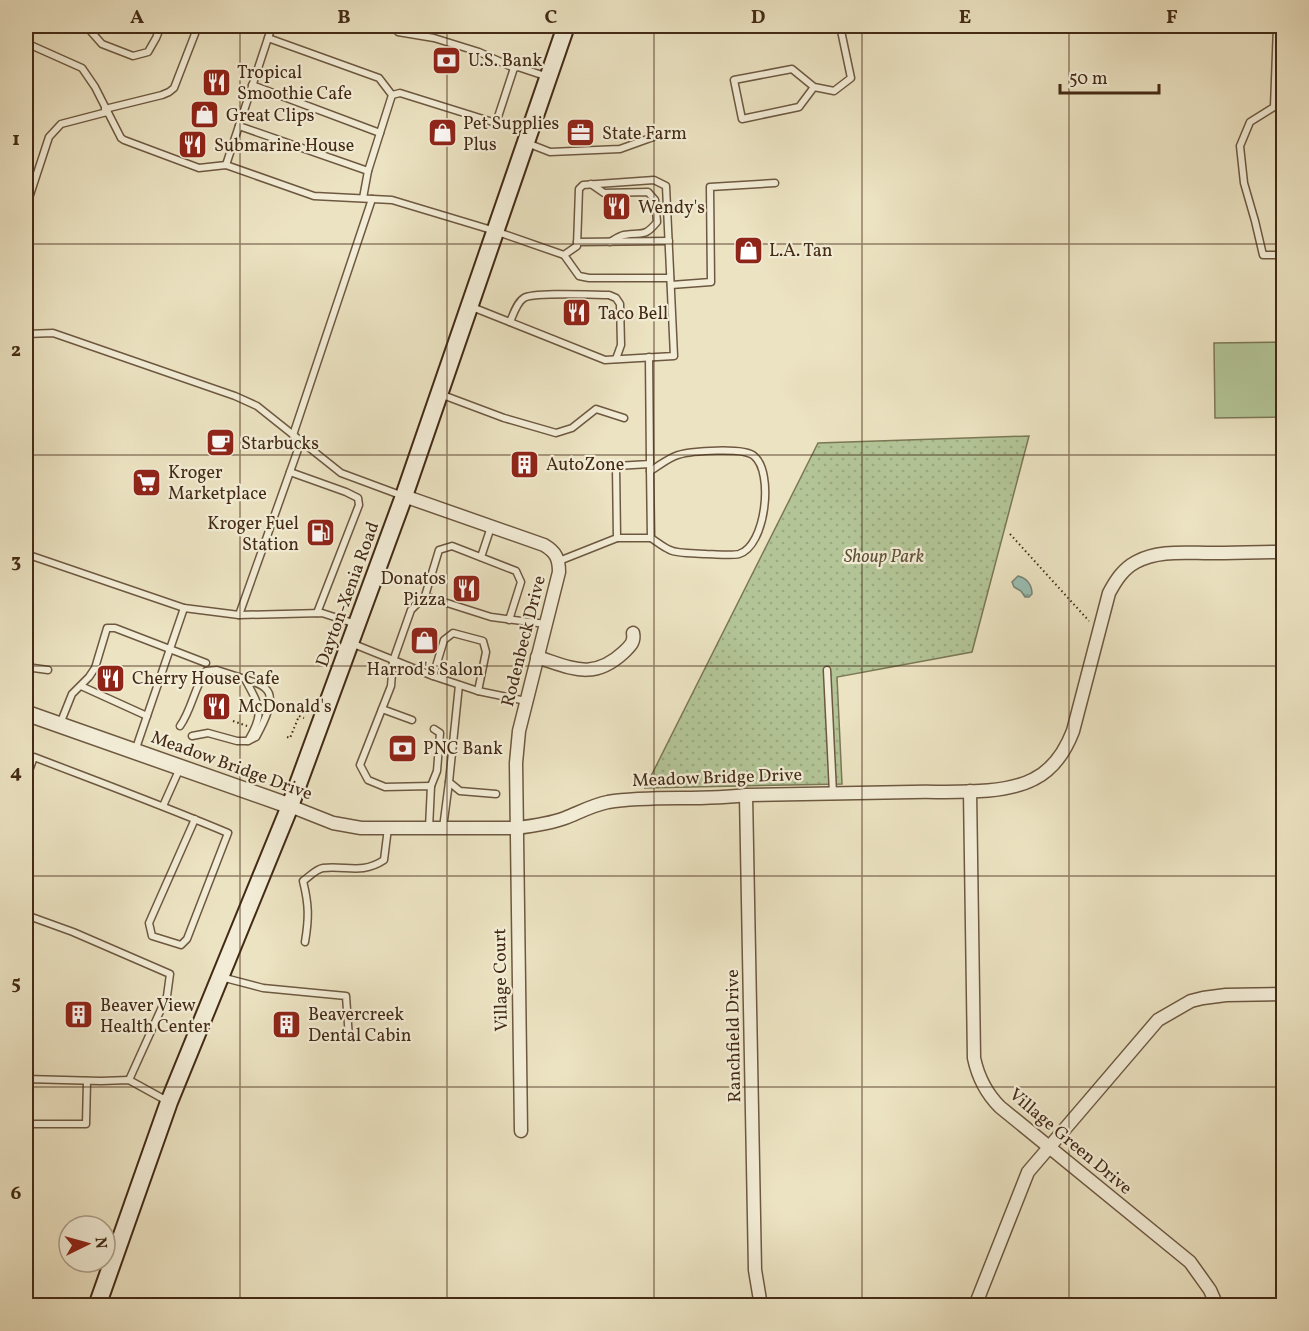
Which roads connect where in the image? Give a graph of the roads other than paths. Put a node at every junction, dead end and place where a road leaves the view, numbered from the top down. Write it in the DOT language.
graph roads {
  1 [pos="87,26"];
  2 [pos="161,26"];
  3 [pos="198,26"];
  4 [pos="272,26"];
  5 [pos="542,26"];
  6 [pos="840,26"];
  7 [pos="1277,26"];
  8 [pos="566,27"];
  9 [pos="398,32"];
  10 [pos="268,38"];
  11 [pos="26,43"];
  12 [pos="514,68"];
  13 [pos="549,77"];
  14 [pos="252,85"];
  15 [pos="814,87"];
  16 [pos="392,96"];
  17 [pos="1274,107"];
  18 [pos="106,110"];
  19 [pos="1284,111"];
  20 [pos="239,126"];
  21 [pos="380,133"];
  22 [pos="656,136"];
  23 [pos="526,143"];
  24 [pos="226,165"];
  25 [pos="368,171"];
  26 [pos="776,183"];
  27 [pos="591,184"];
  28 [pos="363,198"];
  29 [pos="372,199"];
  30 [pos="26,207"];
  31 [pos="495,231"];
  32 [pos="669,241"];
  33 [pos="610,242"];
  34 [pos="577,244"];
  35 [pos="564,255"];
  36 [pos="1284,255"];
  37 [pos="671,281"];
  38 [pos="470,307"];
  39 [pos="510,322"];
  40 [pos="26,334"];
  41 [pos="649,357"];
  42 [pos="616,359"];
  43 [pos="439,394"];
  44 [pos="624,418"];
  45 [pos="293,435"];
  46 [pos="301,441"];
  47 [pos="650,468"];
  48 [pos="290,472"];
  49 [pos="404,496"];
  50 [pos="491,527"];
  51 [pos="617,538"];
  52 [pos="651,538"];
  53 [pos="1284,552"];
  54 [pos="26,554"];
  55 [pos="481,557"];
  56 [pos="559,561"];
  57 [pos="425,596"];
  58 [pos="184,608"];
  59 [pos="317,613"];
  60 [pos="239,615"];
  61 [pos="509,620"];
  62 [pos="357,624"];
  63 [pos="546,624"];
  64 [pos="633,633"];
  65 [pos="350,643"];
  66 [pos="170,649"];
  67 [pos="537,657"];
  68 [pos="393,661"];
  69 [pos="206,663"];
  70 [pos="26,667"];
  71 [pos="48,670"];
  72 [pos="826,670"];
  73 [pos="433,676"];
  74 [pos="245,679"];
  75 [pos="459,685"];
  76 [pos="81,686"];
  77 [pos="478,692"];
  78 [pos="526,700"];
  79 [pos="382,709"];
  80 [pos="26,713"];
  81 [pos="147,716"];
  82 [pos="412,720"];
  83 [pos="60,725"];
  84 [pos="180,726"];
  85 [pos="434,729"];
  86 [pos="192,736"];
  87 [pos="248,741"];
  88 [pos="135,751"];
  89 [pos="181,767"];
  90 [pos="26,779"];
  91 [pos="449,782"];
  92 [pos="431,786"];
  93 [pos="970,791"];
  94 [pos="833,793"];
  95 [pos="496,794"];
  96 [pos="746,795"];
  97 [pos="164,806"];
  98 [pos="290,806"];
  99 [pos="195,819"];
  100 [pos="388,828"];
  101 [pos="429,828"];
  102 [pos="443,828"];
  103 [pos="516,828"];
  104 [pos="26,915"];
  105 [pos="305,942"];
  106 [pos="220,977"];
  107 [pos="1284,994"];
  108 [pos="350,1038"];
  109 [pos="26,1079"];
  110 [pos="129,1080"];
  111 [pos="87,1081"];
  112 [pos="169,1102"];
  113 [pos="26,1124"];
  114 [pos="521,1131"];
  115 [pos="1050,1147"];
  116 [pos="98,1305"];
  117 [pos="761,1305"];
  118 [pos="975,1305"];
  119 [pos="1217,1305"];
  1 -- 2 [label="lane"];
  3 -- 18 [label="lane"];
  4 -- 10 [label="lane"];
  5 -- 8 [label="lane"];
  6 -- 15 [label="lane"];
  7 -- 17 [label="lane"];
  8 -- 13 [label="main road, Dayton-Xenia Road"];
  9 -- 12 [label="lane"];
  10 -- 14 [label="lane"];
  10 -- 16 [label="lane"];
  11 -- 18 [label="lane"];
  12 -- 13 [label="lane"];
  12 -- 16 [label="lane"];
  13 -- 23 [label="main road, Dayton-Xenia Road"];
  14 -- 20 [label="lane"];
  14 -- 21 [label="lane"];
  15 -- 15 [label="lane"];
  16 -- 21 [label="lane"];
  17 -- 19 [label="lane"];
  17 -- 36 [label="lane"];
  18 -- 24 [label="lane"];
  18 -- 30 [label="lane"];
  20 -- 24 [label="lane"];
  20 -- 25 [label="lane"];
  21 -- 25 [label="lane"];
  22 -- 23 [label="lane"];
  23 -- 31 [label="main road, Dayton-Xenia Road"];
  24 -- 28 [label="lane"];
  25 -- 28 [label="lane"];
  26 -- 37 [label="lane"];
  27 -- 32 [label="lane"];
  27 -- 33 [label="lane"];
  27 -- 34 [label="lane"];
  28 -- 29 [label="lane"];
  29 -- 31 [label="lane"];
  29 -- 45 [label="lane"];
  31 -- 35 [label="lane"];
  31 -- 38 [label="main road, Dayton-Xenia Road"];
  32 -- 33 [label="lane"];
  32 -- 37 [label="lane"];
  33 -- 34 [label="lane"];
  34 -- 35 [label="lane"];
  35 -- 37 [label="lane"];
  37 -- 41 [label="lane"];
  38 -- 39 [label="lane"];
  38 -- 43 [label="main road, Dayton-Xenia Road"];
  39 -- 42 [label="lane"];
  39 -- 42 [label="lane"];
  40 -- 45 [label="lane"];
  41 -- 42 [label="lane"];
  41 -- 47 [label="lane"];
  43 -- 44 [label="lane"];
  43 -- 49 [label="main road, Dayton-Xenia Road"];
  45 -- 46 [label="lane"];
  46 -- 48 [label="lane"];
  46 -- 49 [label="lane"];
  47 -- 51 [label="lane"];
  47 -- 52 [label="lane"];
  47 -- 52 [label="lane"];
  48 -- 59 [label="lane"];
  48 -- 60 [label="lane"];
  49 -- 50 [label="street, Rodenbeck Drive"];
  49 -- 62 [label="main road, Dayton-Xenia Road"];
  50 -- 55 [label="lane"];
  50 -- 56 [label="street, Rodenbeck Drive"];
  51 -- 52 [label="lane"];
  51 -- 56 [label="lane"];
  53 -- 93 [label="street, Meadow Bridge Drive"];
  54 -- 58 [label="lane"];
  55 -- 57 [label="lane"];
  55 -- 61 [label="lane"];
  56 -- 63 [label="street, Rodenbeck Drive"];
  57 -- 61 [label="lane"];
  57 -- 68 [label="lane"];
  58 -- 60 [label="lane"];
  58 -- 66 [label="lane"];
  59 -- 60 [label="lane"];
  59 -- 62 [label="lane"];
  61 -- 63 [label="lane"];
  62 -- 65 [label="main road, Dayton-Xenia Road"];
  63 -- 67 [label="street, Rodenbeck Drive"];
  64 -- 67 [label="street"];
  65 -- 68 [label="lane"];
  65 -- 98 [label="main road, Dayton-Xenia Road"];
  66 -- 69 [label="lane"];
  66 -- 76 [label="lane"];
  66 -- 81 [label="lane"];
  67 -- 78 [label="street, Rodenbeck Drive"];
  68 -- 73 [label="lane"];
  68 -- 79 [label="lane"];
  70 -- 71 [label="lane"];
  72 -- 94 [label="lane"];
  73 -- 75 [label="lane"];
  73 -- 77 [label="lane"];
  74 -- 84 [label="lane"];
  74 -- 87 [label="lane"];
  74 -- 87 [label="lane"];
  75 -- 77 [label="lane"];
  75 -- 91 [label="lane"];
  76 -- 81 [label="lane"];
  76 -- 83 [label="lane"];
  77 -- 78 [label="lane"];
  78 -- 103 [label="street, Rodenbeck Drive"];
  79 -- 82 [label="lane"];
  79 -- 92 [label="lane"];
  80 -- 83 [label="street, Meadow Bridge Drive"];
  81 -- 88 [label="lane"];
  83 -- 88 [label="street, Meadow Bridge Drive"];
  85 -- 92 [label="lane"];
  86 -- 87 [label="lane"];
  88 -- 89 [label="street, Meadow Bridge Drive"];
  89 -- 97 [label="lane"];
  89 -- 98 [label="street, Meadow Bridge Drive"];
  90 -- 97 [label="lane"];
  91 -- 95 [label="lane"];
  91 -- 102 [label="lane"];
  92 -- 101 [label="lane"];
  93 -- 94 [label="street, Meadow Bridge Drive"];
  93 -- 115 [label="street, Village Green Drive"];
  94 -- 96 [label="street, Meadow Bridge Drive"];
  96 -- 103 [label="street, Meadow Bridge Drive"];
  96 -- 117 [label="street, Ranchfield Drive"];
  97 -- 99 [label="lane"];
  98 -- 100 [label="street, Meadow Bridge Drive"];
  98 -- 106 [label="main road, Dayton-Xenia Road"];
  99 -- 99 [label="lane"];
  100 -- 101 [label="street, Meadow Bridge Drive"];
  100 -- 105 [label="lane"];
  101 -- 102 [label="street, Meadow Bridge Drive"];
  102 -- 103 [label="street, Meadow Bridge Drive"];
  103 -- 114 [label="street, Village Court"];
  104 -- 110 [label="lane"];
  106 -- 108 [label="lane"];
  106 -- 112 [label="main road, Dayton-Xenia Road"];
  107 -- 115 [label="street"];
  109 -- 111 [label="lane"];
  110 -- 111 [label="lane"];
  110 -- 112 [label="lane"];
  111 -- 113 [label="lane"];
  112 -- 116 [label="main road, Dayton-Xenia Road"];
  115 -- 118 [label="street"];
  115 -- 119 [label="street, Village Green Drive"];
}
